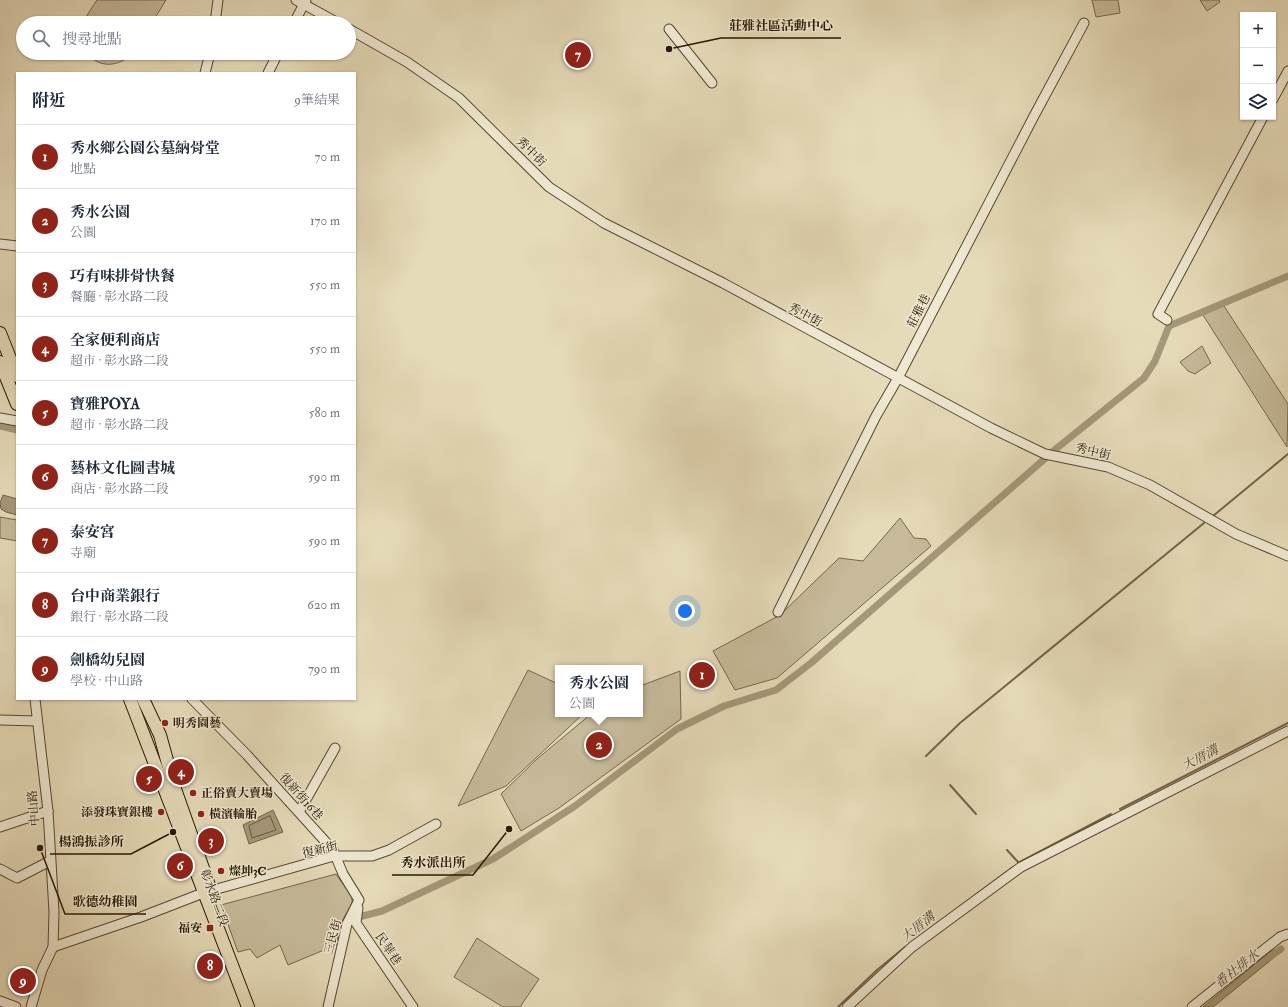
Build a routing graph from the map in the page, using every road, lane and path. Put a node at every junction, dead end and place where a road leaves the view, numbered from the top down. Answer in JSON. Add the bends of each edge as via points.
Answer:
{"nodes":[{"id":1,"x":218,"y":0,"type":"edge"},
{"id":2,"x":302,"y":1,"type":"edge"},
{"id":3,"x":216,"y":16,"type":"edge"},
{"id":4,"x":297,"y":16,"type":"edge"},
{"id":5,"x":327,"y":16,"type":"edge"},
{"id":6,"x":1084,"y":23,"type":"dead end"},
{"id":7,"x":669,"y":29,"type":"dead end"},
{"id":8,"x":356,"y":33,"type":"edge"},
{"id":9,"x":208,"y":60,"type":"edge"},
{"id":10,"x":274,"y":60,"type":"edge"},
{"id":11,"x":1288,"y":71,"type":"edge"},
{"id":12,"x":205,"y":72,"type":"edge"},
{"id":13,"x":268,"y":72,"type":"edge"},
{"id":14,"x":712,"y":82,"type":"dead end"},
{"id":15,"x":1276,"y":93,"type":"edge"},
{"id":16,"x":1261,"y":120,"type":"edge"},
{"id":17,"x":0,"y":244,"type":"edge"},
{"id":18,"x":16,"y":246,"type":"edge"},
{"id":19,"x":1167,"y":320,"type":"dead end"},
{"id":20,"x":0,"y":333,"type":"edge"},
{"id":21,"x":0,"y":362,"type":"edge"},
{"id":22,"x":16,"y":373,"type":"edge"},
{"id":23,"x":898,"y":378,"type":"junction"},
{"id":24,"x":16,"y":402,"type":"edge"},
{"id":25,"x":0,"y":418,"type":"edge"},
{"id":26,"x":16,"y":421,"type":"edge"},
{"id":27,"x":1288,"y":556,"type":"edge"},
{"id":28,"x":778,"y":612,"type":"dead end"},
{"id":29,"x":35,"y":700,"type":"edge"},
{"id":30,"x":130,"y":700,"type":"edge"},
{"id":31,"x":142,"y":700,"type":"edge"},
{"id":32,"x":193,"y":700,"type":"edge"},
{"id":33,"x":0,"y":720,"type":"edge"},
{"id":34,"x":37,"y":721,"type":"junction"},
{"id":35,"x":1288,"y":732,"type":"edge"},
{"id":36,"x":335,"y":748,"type":"dead end"},
{"id":37,"x":48,"y":811,"type":"junction"},
{"id":38,"x":299,"y":812,"type":"junction"},
{"id":39,"x":436,"y":824,"type":"dead end"},
{"id":40,"x":0,"y":827,"type":"edge"},
{"id":41,"x":334,"y":856,"type":"junction"},
{"id":42,"x":50,"y":861,"type":"junction"},
{"id":43,"x":0,"y":869,"type":"edge"},
{"id":44,"x":207,"y":893,"type":"junction"},
{"id":45,"x":359,"y":900,"type":"junction"},
{"id":46,"x":1288,"y":934,"type":"edge"},
{"id":47,"x":53,"y":947,"type":"junction"},
{"id":48,"x":0,"y":1001,"type":"edge"},
{"id":49,"x":16,"y":1007,"type":"edge"},
{"id":50,"x":31,"y":1007,"type":"edge"},
{"id":51,"x":248,"y":1007,"type":"edge"},
{"id":52,"x":256,"y":1007,"type":"edge"},
{"id":53,"x":328,"y":1007,"type":"edge"},
{"id":54,"x":413,"y":1007,"type":"edge"},
{"id":55,"x":847,"y":1007,"type":"edge"},
{"id":56,"x":1192,"y":1007,"type":"edge"}],
"edges":[{"from":1,"to":3,"type":"street"},
{"from":2,"to":4,"type":"street"},
{"from":2,"to":5,"type":"street"},
{"from":6,"to":23,"type":"street","name":"莊雅巷"},
{"from":7,"to":14,"type":"street"},
{"from":8,"to":23,"type":"street","name":"秀中街","via":[[407,62],[459,98],[549,187],[604,223]]},
{"from":9,"to":12,"type":"street"},
{"from":10,"to":13,"type":"street"},
{"from":11,"to":15,"type":"street"},
{"from":16,"to":19,"type":"street","via":[[1158,314]]},
{"from":17,"to":18,"type":"street"},
{"from":20,"to":22,"type":"main road"},
{"from":21,"to":24,"type":"main road"},
{"from":23,"to":27,"type":"street","name":"秀中街","via":[[1045,454],[1108,467],[1150,485],[1236,534]]},
{"from":23,"to":28,"type":"street","name":"莊雅巷","via":[[869,430]]},
{"from":25,"to":26,"type":"street"},
{"from":29,"to":34,"type":"street","name":"中山路"},
{"from":30,"to":44,"type":"main road","name":"彰水路二段"},
{"from":31,"to":44,"type":"main road","name":"彰水路二段","via":[[160,735]]},
{"from":32,"to":38,"type":"street","name":"復新街16巷"},
{"from":33,"to":34,"type":"street"},
{"from":34,"to":37,"type":"street","name":"中山路"},
{"from":35,"to":55,"type":"street","via":[[1021,867],[912,947]]},
{"from":36,"to":38,"type":"street"},
{"from":37,"to":40,"type":"street"},
{"from":37,"to":42,"type":"street","name":"中山路"},
{"from":38,"to":41,"type":"street","name":"復新街16巷","via":[[333,850]]},
{"from":39,"to":41,"type":"street","name":"復新街","via":[[389,850],[372,856]]},
{"from":41,"to":44,"type":"street","name":"復新街"},
{"from":41,"to":45,"type":"street"},
{"from":42,"to":43,"type":"street","via":[[17,878]]},
{"from":42,"to":47,"type":"street","name":"中山路","via":[[54,912]]},
{"from":44,"to":47,"type":"street","name":"復新街"},
{"from":44,"to":51,"type":"main road","name":"彰水路二段"},
{"from":44,"to":52,"type":"main road","name":"彰水路二段"},
{"from":45,"to":53,"type":"street","name":"三民街","via":[[347,924]]},
{"from":45,"to":54,"type":"street","name":"民華巷","via":[[356,923]]},
{"from":46,"to":56,"type":"street","via":[[1280,937]]},
{"from":47,"to":50,"type":"street","name":"中山路","via":[[42,970]]},
{"from":48,"to":49,"type":"street"}]}
